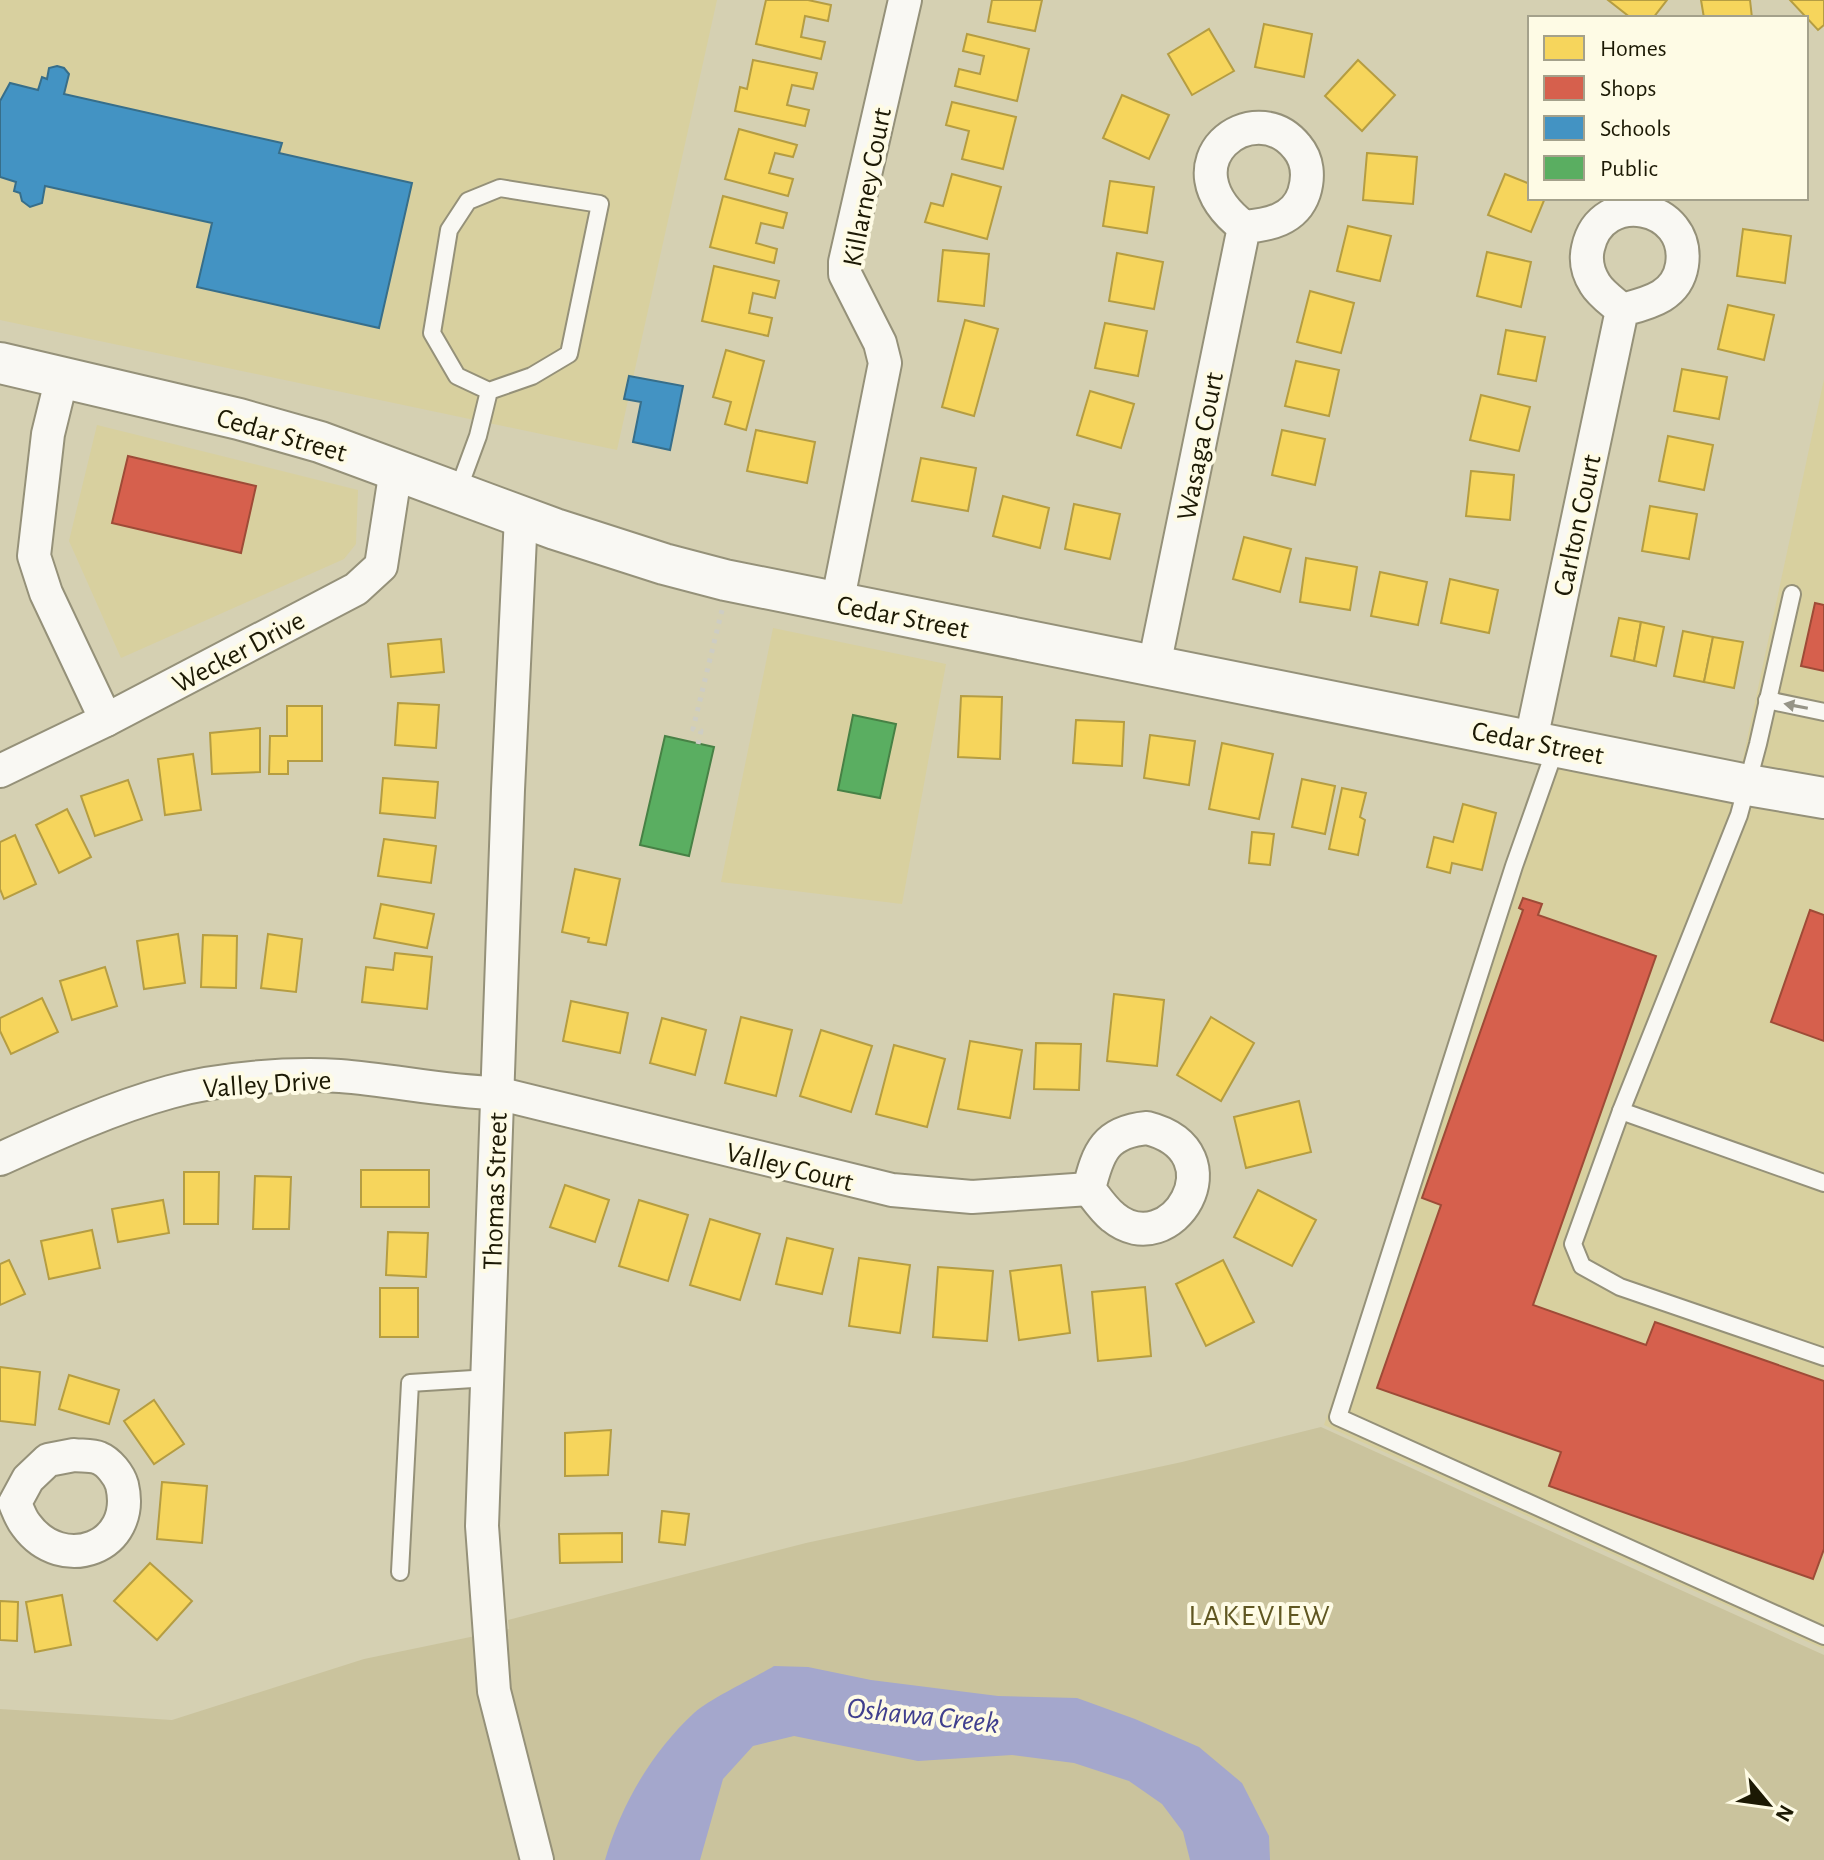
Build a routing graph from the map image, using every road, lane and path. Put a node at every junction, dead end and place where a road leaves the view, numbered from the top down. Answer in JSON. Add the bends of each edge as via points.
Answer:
{"nodes":[{"id":1,"x":905,"y":0,"type":"edge"},
{"id":2,"x":1244,"y":227,"type":"dead end"},
{"id":3,"x":1622,"y":310,"type":"dead end"},
{"id":4,"x":0,"y":363,"type":"edge"},
{"id":5,"x":62,"y":377,"type":"junction"},
{"id":6,"x":489,"y":391,"type":"junction"},
{"id":7,"x":396,"y":469,"type":"junction"},
{"id":8,"x":457,"y":493,"type":"junction"},
{"id":9,"x":521,"y":516,"type":"junction"},
{"id":10,"x":1792,"y":594,"type":"dead end"},
{"id":11,"x":837,"y":604,"type":"junction"},
{"id":12,"x":722,"y":609,"type":"dead end"},
{"id":13,"x":1154,"y":666,"type":"junction"},
{"id":14,"x":1767,"y":700,"type":"junction"},
{"id":15,"x":1824,"y":712,"type":"edge"},
{"id":16,"x":106,"y":720,"type":"junction"},
{"id":17,"x":1544,"y":742,"type":"junction"},
{"id":18,"x":698,"y":744,"type":"dead end"},
{"id":19,"x":0,"y":771,"type":"edge"},
{"id":20,"x":1748,"y":785,"type":"junction"},
{"id":21,"x":1824,"y":798,"type":"edge"},
{"id":22,"x":497,"y":1093,"type":"junction"},
{"id":23,"x":1621,"y":1111,"type":"junction"},
{"id":24,"x":0,"y":1159,"type":"edge"},
{"id":25,"x":1824,"y":1183,"type":"edge"},
{"id":26,"x":1089,"y":1189,"type":"dead end"},
{"id":27,"x":1824,"y":1357,"type":"edge"},
{"id":28,"x":489,"y":1378,"type":"junction"},
{"id":29,"x":400,"y":1572,"type":"dead end"},
{"id":30,"x":1824,"y":1636,"type":"edge"},
{"id":31,"x":536,"y":1856,"type":"edge"}],
"edges":[{"from":1,"to":11,"type":"street","name":"Killarney Court","via":[[845,262],[845,274],[885,363]]},
{"from":2,"to":13,"type":"street","name":"Wasaga Court"},
{"from":3,"to":17,"type":"street","name":"Carlton Court"},
{"from":4,"to":5,"type":"street","name":"Cedar Street"},
{"from":5,"to":7,"type":"street","name":"Cedar Street","via":[[239,419]]},
{"from":5,"to":16,"type":"street","via":[[48,434],[34,556]]},
{"from":6,"to":6,"type":"lane","via":[[457,376],[432,333],[449,230],[468,201],[500,188],[600,204],[569,354],[532,376]]},
{"from":6,"to":8,"type":"lane"},
{"from":7,"to":8,"type":"street","name":"Cedar Street"},
{"from":7,"to":16,"type":"street","name":"Wecker Drive","via":[[381,566],[356,589]]},
{"from":8,"to":9,"type":"street","name":"Cedar Street"},
{"from":9,"to":11,"type":"street","name":"Cedar Street","via":[[664,564]]},
{"from":9,"to":22,"type":"street","name":"Thomas Street"},
{"from":10,"to":14,"type":"lane"},
{"from":11,"to":13,"type":"street","name":"Cedar Street"},
{"from":12,"to":18,"type":"path","via":[[693,729],[701,731]]},
{"from":13,"to":17,"type":"street","name":"Cedar Street"},
{"from":15,"to":14,"type":"lane","one_way":true},
{"from":14,"to":20,"type":"lane"},
{"from":16,"to":19,"type":"street","name":"Wecker Drive"},
{"from":17,"to":20,"type":"street","name":"Cedar Street"},
{"from":17,"to":30,"type":"lane","via":[[1514,866],[1338,1417]]},
{"from":20,"to":21,"type":"street","name":"Cedar Street"},
{"from":20,"to":23,"type":"lane"},
{"from":22,"to":24,"type":"street","name":"Valley Drive","via":[[339,1076],[243,1079],[171,1092]]},
{"from":22,"to":26,"type":"street","name":"Valley Court","via":[[892,1190],[972,1197]]},
{"from":22,"to":28,"type":"street","name":"Thomas Street"},
{"from":23,"to":25,"type":"lane"},
{"from":23,"to":27,"type":"lane","via":[[1573,1244],[1582,1266],[1620,1287]]},
{"from":28,"to":29,"type":"lane","via":[[410,1383]]},
{"from":28,"to":31,"type":"street","name":"Thomas Street","via":[[482,1526],[494,1691]]}]}
